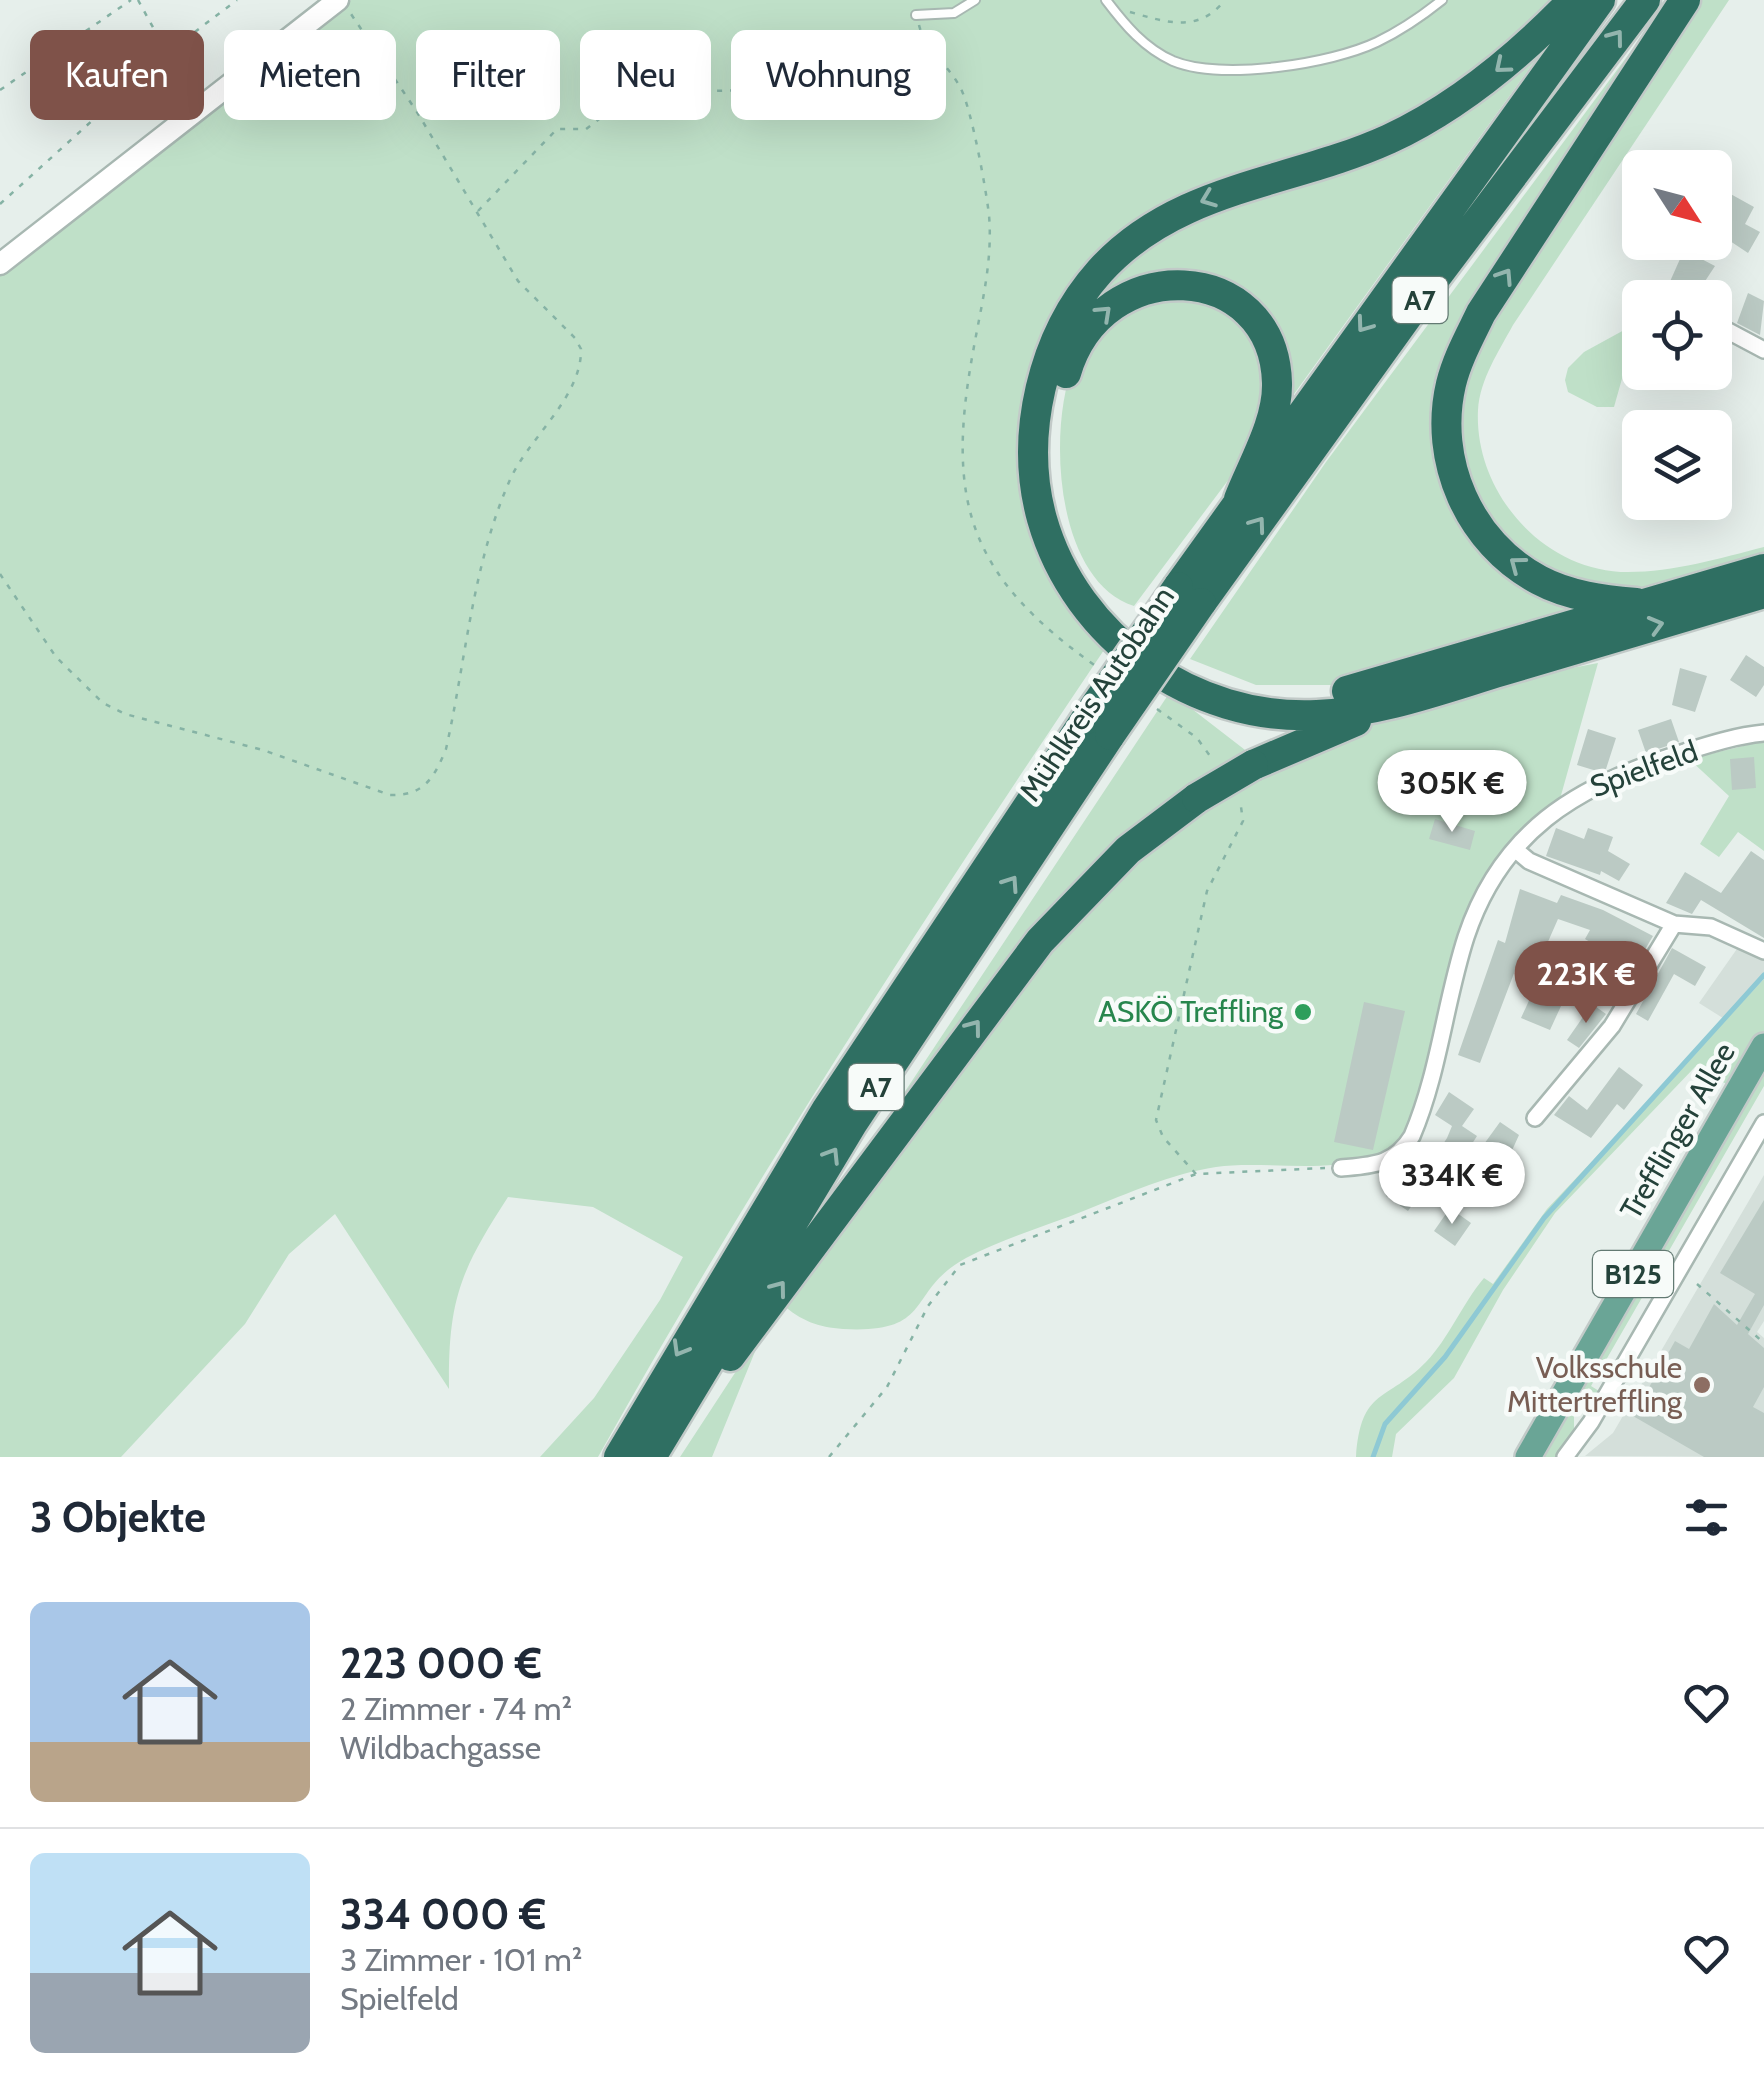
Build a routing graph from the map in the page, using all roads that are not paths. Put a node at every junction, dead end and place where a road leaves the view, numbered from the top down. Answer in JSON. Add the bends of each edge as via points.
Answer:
{"nodes":[{"id":1,"x":974,"y":0,"type":"edge"},
{"id":2,"x":1106,"y":0,"type":"edge"},
{"id":3,"x":1442,"y":0,"type":"edge"},
{"id":4,"x":1573,"y":0,"type":"edge"},
{"id":5,"x":1600,"y":0,"type":"edge"},
{"id":6,"x":1645,"y":0,"type":"edge"},
{"id":7,"x":1686,"y":0,"type":"edge"},
{"id":8,"x":344,"y":6,"type":"edge"},
{"id":9,"x":916,"y":14,"type":"road end"},
{"id":10,"x":0,"y":264,"type":"edge"},
{"id":11,"x":1732,"y":333,"type":"edge"},
{"id":12,"x":1764,"y":350,"type":"edge"},
{"id":13,"x":1239,"y":499,"type":"junction"},
{"id":14,"x":1764,"y":570,"type":"edge"},
{"id":15,"x":1764,"y":593,"type":"edge"},
{"id":16,"x":1189,"y":595,"type":"junction"},
{"id":17,"x":1645,"y":604,"type":"junction"},
{"id":18,"x":1395,"y":703,"type":"junction"},
{"id":19,"x":1098,"y":727,"type":"junction"},
{"id":20,"x":1764,"y":733,"type":"edge"},
{"id":21,"x":1516,"y":850,"type":"junction"},
{"id":22,"x":1674,"y":924,"type":"junction"},
{"id":23,"x":1764,"y":951,"type":"edge"},
{"id":24,"x":1764,"y":1046,"type":"edge"},
{"id":25,"x":1535,"y":1118,"type":"dead end"},
{"id":26,"x":1764,"y":1124,"type":"edge"},
{"id":27,"x":1342,"y":1168,"type":"road end"},
{"id":28,"x":654,"y":1452,"type":"edge"},
{"id":29,"x":619,"y":1457,"type":"edge"},
{"id":30,"x":1528,"y":1457,"type":"edge"},
{"id":31,"x":1565,"y":1457,"type":"edge"}],
"edges":[{"from":1,"to":9,"type":"lane","via":[[954,13]]},
{"from":2,"to":3,"type":"lane","via":[[1150,48],[1171,60],[1224,68],[1300,63],[1357,49]]},
{"from":4,"to":18,"type":"highway","one_way":true,"via":[[1499,70],[1428,118],[1388,139],[1236,189],[1149,227],[1078,298],[1041,388],[1033,450],[1041,516],[1076,594],[1120,644],[1168,680],[1235,707],[1320,715]]},
{"from":5,"to":13,"type":"highway","name":"Mühlkreis Autobahn","number":"A7","one_way":true},
{"from":16,"to":6,"type":"highway","name":"Mühlkreis Autobahn","number":"A7","one_way":true},
{"from":17,"to":7,"type":"highway","one_way":true,"via":[[1564,590],[1496,548],[1454,477],[1446,412],[1456,367],[1481,313]]},
{"from":8,"to":10,"type":"street"},
{"from":11,"to":12,"type":"street"},
{"from":13,"to":16,"type":"highway","name":"Mühlkreis Autobahn","number":"A7"},
{"from":17,"to":13,"type":"highway","one_way":true,"via":[[1337,693],[1284,695],[1236,687],[1160,652],[1092,581],[1066,529],[1056,482],[1055,429],[1069,363],[1080,338],[1116,301],[1158,285],[1200,287],[1234,304],[1262,332],[1275,366],[1275,405]]},
{"from":14,"to":17,"type":"highway"},
{"from":18,"to":15,"type":"highway","one_way":true},
{"from":16,"to":19,"type":"highway","name":"Mühlkreis Autobahn","number":"A7","bridge":true},
{"from":28,"to":18,"type":"highway","one_way":true,"bridge":true,"via":[[703,1397],[1040,941],[1128,850],[1253,764]]},
{"from":28,"to":19,"type":"highway","name":"Mühlkreis Autobahn","number":"A7","one_way":true},
{"from":19,"to":29,"type":"highway","name":"Mühlkreis Autobahn","number":"A7","one_way":true,"via":[[827,1109]]},
{"from":20,"to":21,"type":"street","name":"Spielfeld","via":[[1666,758],[1581,791]]},
{"from":21,"to":22,"type":"street"},
{"from":21,"to":27,"type":"street","name":"Spielfeld","via":[[1471,923],[1412,1136],[1388,1162]]},
{"from":22,"to":23,"type":"street","via":[[1711,927]]},
{"from":22,"to":25,"type":"street","via":[[1608,1033]]},
{"from":24,"to":30,"type":"main road","name":"Trefflinger Allee","number":"B125"},
{"from":26,"to":31,"type":"street"}]}
